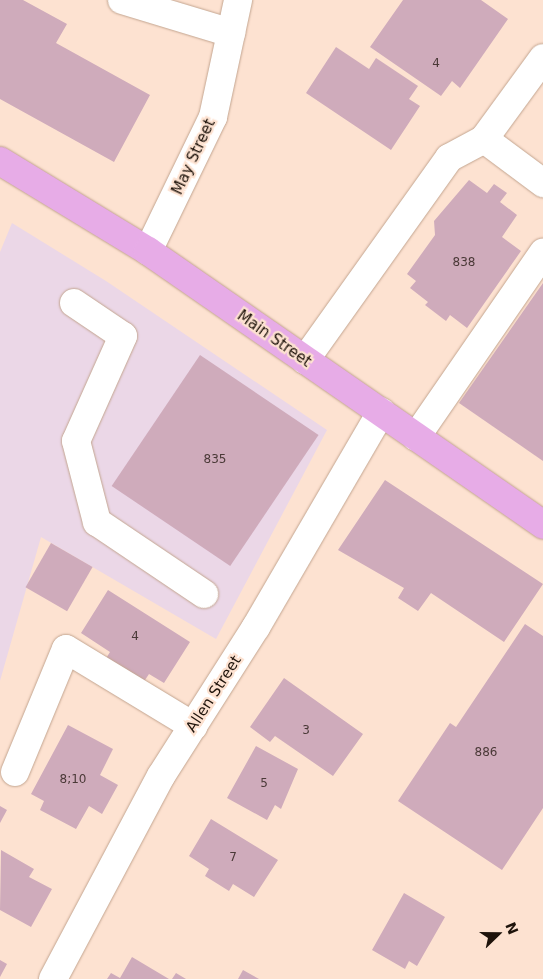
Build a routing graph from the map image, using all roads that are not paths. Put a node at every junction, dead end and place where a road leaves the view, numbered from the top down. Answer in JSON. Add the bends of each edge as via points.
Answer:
{"nodes":[{"id":1,"x":122,"y":0,"type":"edge"},
{"id":2,"x":238,"y":0,"type":"edge"},
{"id":3,"x":231,"y":33,"type":"junction"},
{"id":4,"x":543,"y":58,"type":"edge"},
{"id":5,"x":484,"y":139,"type":"junction"},
{"id":6,"x":0,"y":161,"type":"edge"},
{"id":7,"x":543,"y":183,"type":"edge"},
{"id":8,"x":148,"y":251,"type":"junction"},
{"id":9,"x":543,"y":253,"type":"edge"},
{"id":10,"x":74,"y":302,"type":"dead end"},
{"id":11,"x":305,"y":360,"type":"junction"},
{"id":12,"x":381,"y":412,"type":"junction"},
{"id":13,"x":416,"y":437,"type":"junction"},
{"id":14,"x":543,"y":525,"type":"edge"},
{"id":15,"x":204,"y":594,"type":"dead end"},
{"id":16,"x":193,"y":726,"type":"junction"},
{"id":17,"x":15,"y":772,"type":"dead end"},
{"id":18,"x":53,"y":979,"type":"edge"}],
"edges":[{"from":1,"to":3,"type":"street"},
{"from":2,"to":3,"type":"street","name":"May Street"},
{"from":3,"to":8,"type":"street","name":"May Street","via":[[213,117]]},
{"from":4,"to":5,"type":"street"},
{"from":5,"to":7,"type":"street"},
{"from":5,"to":11,"type":"street","via":[[448,158]]},
{"from":6,"to":8,"type":"main road","name":"Main Street"},
{"from":8,"to":11,"type":"main road","name":"Main Street"},
{"from":9,"to":13,"type":"street"},
{"from":10,"to":15,"type":"street","via":[[123,336],[76,441],[97,522]]},
{"from":11,"to":12,"type":"main road","name":"Main Street"},
{"from":12,"to":13,"type":"main road","name":"Main Street"},
{"from":12,"to":16,"type":"street","name":"Allen Street"},
{"from":13,"to":14,"type":"main road","name":"Main Street"},
{"from":16,"to":17,"type":"street","via":[[66,648]]},
{"from":16,"to":18,"type":"street","name":"Allen Street","via":[[161,776]]}]}
